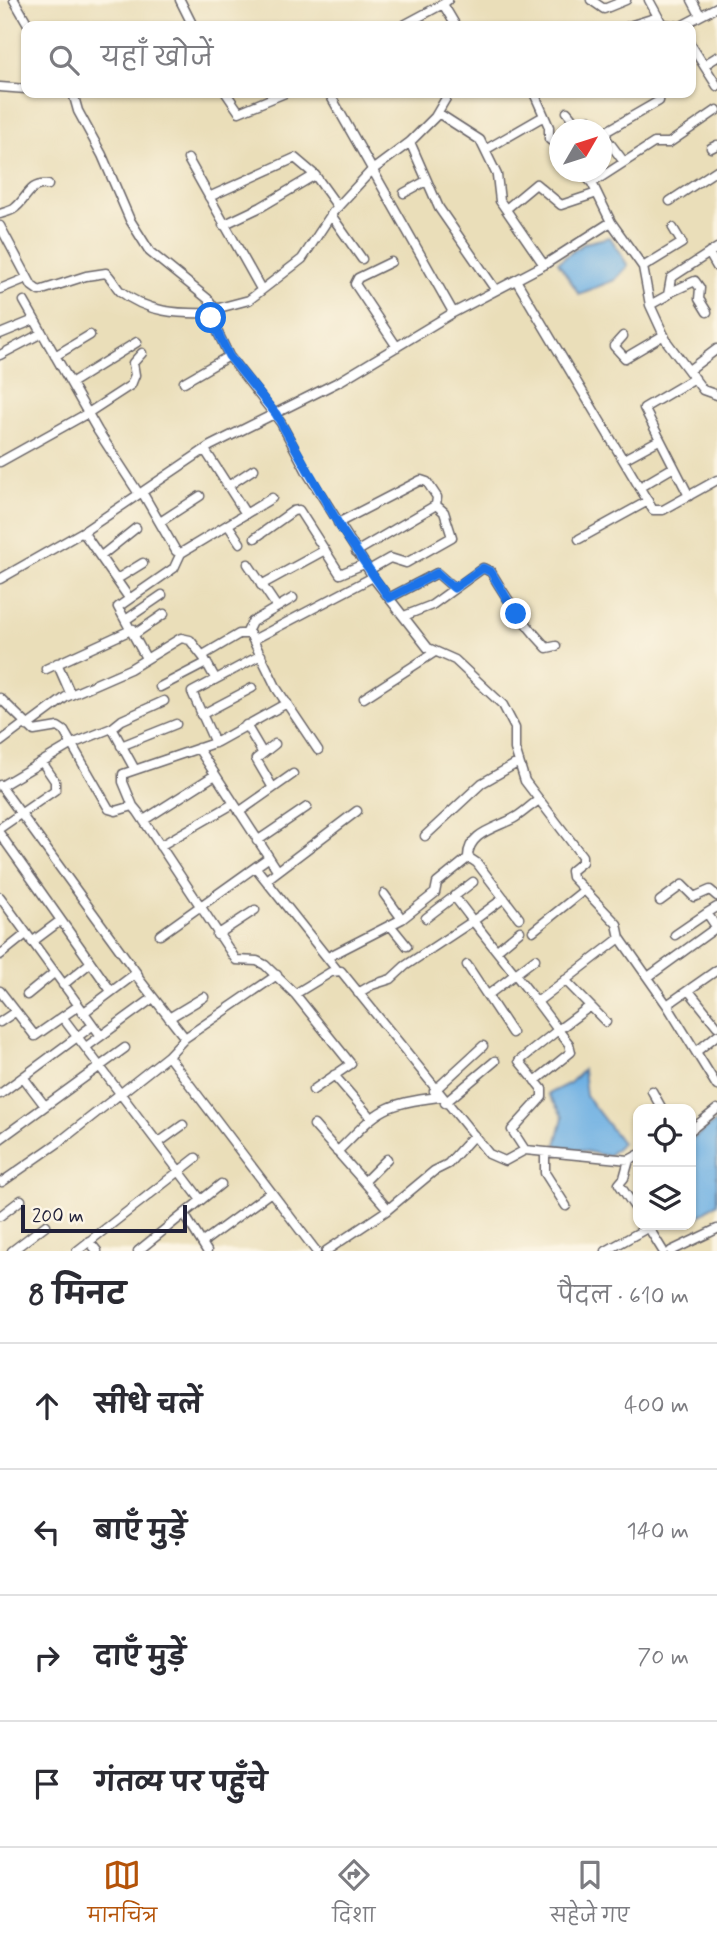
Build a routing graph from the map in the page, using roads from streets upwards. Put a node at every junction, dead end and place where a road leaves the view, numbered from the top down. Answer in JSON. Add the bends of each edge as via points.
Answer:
{"nodes":[{"id":1,"x":14,"y":0,"type":"edge"},
{"id":2,"x":180,"y":0,"type":"edge"},
{"id":3,"x":591,"y":0,"type":"edge"},
{"id":4,"x":626,"y":0,"type":"edge"},
{"id":5,"x":649,"y":0,"type":"edge"},
{"id":6,"x":692,"y":0,"type":"edge"},
{"id":7,"x":446,"y":2,"type":"edge"},
{"id":8,"x":717,"y":7,"type":"edge"},
{"id":9,"x":700,"y":15,"type":"junction"},
{"id":10,"x":658,"y":17,"type":"junction"},
{"id":11,"x":26,"y":21,"type":"edge"},
{"id":12,"x":190,"y":21,"type":"edge"},
{"id":13,"x":411,"y":21,"type":"edge"},
{"id":14,"x":454,"y":21,"type":"edge"},
{"id":15,"x":645,"y":21,"type":"edge"},
{"id":16,"x":660,"y":21,"type":"edge"},
{"id":17,"x":689,"y":21,"type":"edge"},
{"id":18,"x":696,"y":53,"type":"edge"},
{"id":19,"x":717,"y":57,"type":"edge"},
{"id":20,"x":704,"y":65,"type":"junction"},
{"id":21,"x":717,"y":86,"type":"edge"},
{"id":22,"x":0,"y":87,"type":"edge"},
{"id":23,"x":21,"y":89,"type":"edge"},
{"id":24,"x":74,"y":98,"type":"edge"},
{"id":25,"x":229,"y":98,"type":"edge"},
{"id":26,"x":273,"y":98,"type":"edge"},
{"id":27,"x":332,"y":98,"type":"edge"},
{"id":28,"x":446,"y":98,"type":"edge"},
{"id":29,"x":536,"y":98,"type":"edge"},
{"id":30,"x":659,"y":98,"type":"edge"},
{"id":31,"x":717,"y":110,"type":"edge"},
{"id":32,"x":438,"y":113,"type":"junction"},
{"id":33,"x":567,"y":113,"type":"dead end"},
{"id":34,"x":544,"y":116,"type":"junction"},
{"id":35,"x":572,"y":119,"type":"edge"},
{"id":36,"x":612,"y":126,"type":"edge"},
{"id":37,"x":549,"y":128,"type":"edge"},
{"id":38,"x":410,"y":142,"type":"junction"},
{"id":39,"x":612,"y":146,"type":"edge"},
{"id":40,"x":485,"y":150,"type":"junction"},
{"id":41,"x":188,"y":159,"type":"dead end"},
{"id":42,"x":624,"y":162,"type":"junction"},
{"id":43,"x":717,"y":170,"type":"edge"},
{"id":44,"x":371,"y":171,"type":"junction"},
{"id":45,"x":315,"y":175,"type":"junction"},
{"id":46,"x":426,"y":181,"type":"junction"},
{"id":47,"x":592,"y":183,"type":"joint"},
{"id":48,"x":48,"y":185,"type":"dead end"},
{"id":49,"x":597,"y":192,"type":"junction"},
{"id":50,"x":404,"y":193,"type":"dead end"},
{"id":51,"x":209,"y":197,"type":"junction"},
{"id":52,"x":670,"y":201,"type":"dead end"},
{"id":53,"x":338,"y":207,"type":"junction"},
{"id":54,"x":506,"y":209,"type":"junction"},
{"id":55,"x":0,"y":214,"type":"edge"},
{"id":56,"x":331,"y":215,"type":"junction"},
{"id":57,"x":611,"y":222,"type":"junction"},
{"id":58,"x":223,"y":225,"type":"junction"},
{"id":59,"x":0,"y":226,"type":"edge"},
{"id":60,"x":673,"y":228,"type":"dead end"},
{"id":61,"x":717,"y":248,"type":"edge"},
{"id":62,"x":709,"y":253,"type":"junction"},
{"id":63,"x":362,"y":259,"type":"dead end"},
{"id":64,"x":391,"y":262,"type":"dead end"},
{"id":65,"x":544,"y":265,"type":"junction"},
{"id":66,"x":643,"y":267,"type":"junction"},
{"id":67,"x":717,"y":267,"type":"edge"},
{"id":68,"x":27,"y":278,"type":"junction"},
{"id":69,"x":516,"y":280,"type":"junction"},
{"id":70,"x":0,"y":289,"type":"edge"},
{"id":71,"x":261,"y":289,"type":"junction"},
{"id":72,"x":495,"y":289,"type":"junction"},
{"id":73,"x":671,"y":292,"type":"junction"},
{"id":74,"x":24,"y":301,"type":"dead end"},
{"id":75,"x":650,"y":305,"type":"junction"},
{"id":76,"x":213,"y":311,"type":"junction"},
{"id":77,"x":453,"y":312,"type":"junction"},
{"id":78,"x":707,"y":312,"type":"dead end"},
{"id":79,"x":34,"y":320,"type":"junction"},
{"id":80,"x":42,"y":333,"type":"junction"},
{"id":81,"x":0,"y":334,"type":"edge"},
{"id":82,"x":90,"y":335,"type":"dead end"},
{"id":83,"x":664,"y":335,"type":"junction"},
{"id":84,"x":623,"y":336,"type":"dead end"},
{"id":85,"x":137,"y":342,"type":"dead end"},
{"id":86,"x":397,"y":346,"type":"junction"},
{"id":87,"x":717,"y":349,"type":"edge"},
{"id":88,"x":142,"y":353,"type":"dead end"},
{"id":89,"x":0,"y":355,"type":"edge"},
{"id":90,"x":55,"y":356,"type":"junction"},
{"id":91,"x":229,"y":356,"type":"junction"},
{"id":92,"x":689,"y":370,"type":"junction"},
{"id":93,"x":695,"y":378,"type":"junction"},
{"id":94,"x":184,"y":382,"type":"dead end"},
{"id":95,"x":71,"y":383,"type":"junction"},
{"id":96,"x":717,"y":395,"type":"edge"},
{"id":97,"x":88,"y":413,"type":"junction"},
{"id":98,"x":276,"y":414,"type":"junction"},
{"id":99,"x":659,"y":440,"type":"junction"},
{"id":100,"x":205,"y":450,"type":"junction"},
{"id":101,"x":624,"y":459,"type":"junction"},
{"id":102,"x":0,"y":462,"type":"edge"},
{"id":103,"x":674,"y":467,"type":"junction"},
{"id":104,"x":254,"y":470,"type":"dead end"},
{"id":105,"x":717,"y":480,"type":"edge"},
{"id":106,"x":228,"y":486,"type":"junction"},
{"id":107,"x":640,"y":486,"type":"junction"},
{"id":108,"x":140,"y":493,"type":"junction"},
{"id":109,"x":200,"y":496,"type":"dead end"},
{"id":110,"x":689,"y":496,"type":"junction"},
{"id":111,"x":272,"y":498,"type":"dead end"},
{"id":112,"x":648,"y":501,"type":"junction"},
{"id":113,"x":436,"y":505,"type":"junction"},
{"id":114,"x":246,"y":514,"type":"junction"},
{"id":115,"x":160,"y":522,"type":"junction"},
{"id":116,"x":338,"y":523,"type":"junction"},
{"id":117,"x":228,"y":525,"type":"junction"},
{"id":118,"x":136,"y":528,"type":"dead end"},
{"id":119,"x":83,"y":532,"type":"junction"},
{"id":120,"x":255,"y":538,"type":"dead end"},
{"id":121,"x":579,"y":539,"type":"dead end"},
{"id":122,"x":240,"y":543,"type":"dead end"},
{"id":123,"x":325,"y":550,"type":"junction"},
{"id":124,"x":356,"y":552,"type":"junction"},
{"id":125,"x":181,"y":553,"type":"junction"},
{"id":126,"x":101,"y":556,"type":"junction"},
{"id":127,"x":143,"y":563,"type":"dead end"},
{"id":128,"x":248,"y":564,"type":"dead end"},
{"id":129,"x":369,"y":570,"type":"junction"},
{"id":130,"x":0,"y":579,"type":"edge"},
{"id":131,"x":117,"y":579,"type":"junction"},
{"id":132,"x":261,"y":585,"type":"junction"},
{"id":133,"x":454,"y":588,"type":"junction"},
{"id":134,"x":162,"y":595,"type":"dead end"},
{"id":135,"x":129,"y":598,"type":"junction"},
{"id":136,"x":293,"y":598,"type":"dead end"},
{"id":137,"x":389,"y":598,"type":"junction"},
{"id":138,"x":277,"y":607,"type":"junction"},
{"id":139,"x":164,"y":614,"type":"dead end"},
{"id":140,"x":404,"y":616,"type":"junction"},
{"id":141,"x":127,"y":619,"type":"junction"},
{"id":142,"x":134,"y":631,"type":"junction"},
{"id":143,"x":247,"y":632,"type":"junction"},
{"id":144,"x":255,"y":639,"type":"junction"},
{"id":145,"x":556,"y":646,"type":"dead end"},
{"id":146,"x":435,"y":652,"type":"junction"},
{"id":147,"x":261,"y":655,"type":"junction"},
{"id":148,"x":146,"y":658,"type":"junction"},
{"id":149,"x":205,"y":660,"type":"junction"},
{"id":150,"x":57,"y":663,"type":"junction"},
{"id":151,"x":46,"y":669,"type":"dead end"},
{"id":152,"x":215,"y":678,"type":"junction"},
{"id":153,"x":160,"y":687,"type":"dead end"},
{"id":154,"x":252,"y":688,"type":"dead end"},
{"id":155,"x":71,"y":695,"type":"junction"},
{"id":156,"x":0,"y":698,"type":"edge"},
{"id":157,"x":364,"y":698,"type":"dead end"},
{"id":158,"x":164,"y":701,"type":"dead end"},
{"id":159,"x":287,"y":703,"type":"junction"},
{"id":160,"x":201,"y":715,"type":"junction"},
{"id":161,"x":176,"y":724,"type":"dead end"},
{"id":162,"x":26,"y":725,"type":"junction"},
{"id":163,"x":246,"y":725,"type":"junction"},
{"id":164,"x":112,"y":728,"type":"junction"},
{"id":165,"x":0,"y":742,"type":"edge"},
{"id":166,"x":215,"y":743,"type":"junction"},
{"id":167,"x":72,"y":744,"type":"junction"},
{"id":168,"x":275,"y":744,"type":"dead end"},
{"id":169,"x":121,"y":746,"type":"junction"},
{"id":170,"x":198,"y":748,"type":"junction"},
{"id":171,"x":318,"y":750,"type":"dead end"},
{"id":172,"x":262,"y":752,"type":"junction"},
{"id":173,"x":42,"y":762,"type":"junction"},
{"id":174,"x":519,"y":762,"type":"junction"},
{"id":175,"x":134,"y":768,"type":"junction"},
{"id":176,"x":293,"y":774,"type":"dead end"},
{"id":177,"x":215,"y":775,"type":"junction"},
{"id":178,"x":0,"y":786,"type":"edge"},
{"id":179,"x":273,"y":788,"type":"junction"},
{"id":180,"x":539,"y":800,"type":"junction"},
{"id":181,"x":132,"y":806,"type":"junction"},
{"id":182,"x":307,"y":807,"type":"dead end"},
{"id":183,"x":236,"y":808,"type":"junction"},
{"id":184,"x":357,"y":811,"type":"dead end"},
{"id":185,"x":21,"y":813,"type":"junction"},
{"id":186,"x":144,"y":820,"type":"junction"},
{"id":187,"x":0,"y":828,"type":"edge"},
{"id":188,"x":0,"y":834,"type":"edge"},
{"id":189,"x":425,"y":835,"type":"dead end"},
{"id":190,"x":257,"y":841,"type":"junction"},
{"id":191,"x":160,"y":846,"type":"junction"},
{"id":192,"x":468,"y":857,"type":"junction"},
{"id":193,"x":268,"y":858,"type":"junction"},
{"id":194,"x":256,"y":868,"type":"junction"},
{"id":195,"x":278,"y":871,"type":"junction"},
{"id":196,"x":266,"y":880,"type":"junction"},
{"id":197,"x":473,"y":882,"type":"dead end"},
{"id":198,"x":583,"y":891,"type":"junction"},
{"id":199,"x":384,"y":894,"type":"dead end"},
{"id":200,"x":454,"y":896,"type":"junction"},
{"id":201,"x":717,"y":896,"type":"edge"},
{"id":202,"x":0,"y":897,"type":"edge"},
{"id":203,"x":504,"y":898,"type":"junction"},
{"id":204,"x":660,"y":901,"type":"dead end"},
{"id":205,"x":717,"y":907,"type":"edge"},
{"id":206,"x":199,"y":908,"type":"junction"},
{"id":207,"x":255,"y":911,"type":"dead end"},
{"id":208,"x":707,"y":913,"type":"junction"},
{"id":209,"x":426,"y":918,"type":"dead end"},
{"id":210,"x":519,"y":918,"type":"dead end"},
{"id":211,"x":402,"y":919,"type":"junction"},
{"id":212,"x":60,"y":921,"type":"junction"},
{"id":213,"x":473,"y":921,"type":"junction"},
{"id":214,"x":390,"y":925,"type":"junction"},
{"id":215,"x":717,"y":927,"type":"edge"},
{"id":216,"x":520,"y":931,"type":"dead end"},
{"id":217,"x":533,"y":931,"type":"dead end"},
{"id":218,"x":26,"y":934,"type":"junction"},
{"id":219,"x":160,"y":935,"type":"dead end"},
{"id":220,"x":217,"y":935,"type":"junction"},
{"id":221,"x":675,"y":935,"type":"dead end"},
{"id":222,"x":620,"y":938,"type":"junction"},
{"id":223,"x":32,"y":942,"type":"junction"},
{"id":224,"x":407,"y":946,"type":"dead end"},
{"id":225,"x":496,"y":950,"type":"junction"},
{"id":226,"x":0,"y":955,"type":"edge"},
{"id":227,"x":328,"y":957,"type":"junction"},
{"id":228,"x":535,"y":959,"type":"dead end"},
{"id":229,"x":90,"y":963,"type":"junction"},
{"id":230,"x":467,"y":965,"type":"dead end"},
{"id":231,"x":337,"y":970,"type":"junction"},
{"id":232,"x":717,"y":971,"type":"edge"},
{"id":233,"x":54,"y":973,"type":"junction"},
{"id":234,"x":516,"y":974,"type":"junction"},
{"id":235,"x":138,"y":975,"type":"junction"},
{"id":236,"x":277,"y":975,"type":"junction"},
{"id":237,"x":648,"y":977,"type":"junction"},
{"id":238,"x":565,"y":980,"type":"junction"},
{"id":239,"x":63,"y":985,"type":"junction"},
{"id":240,"x":0,"y":991,"type":"edge"},
{"id":241,"x":689,"y":991,"type":"junction"},
{"id":242,"x":111,"y":992,"type":"junction"},
{"id":243,"x":358,"y":993,"type":"junction"},
{"id":244,"x":295,"y":994,"type":"junction"},
{"id":245,"x":27,"y":995,"type":"dead end"},
{"id":246,"x":488,"y":995,"type":"junction"},
{"id":247,"x":204,"y":997,"type":"dead end"},
{"id":248,"x":153,"y":998,"type":"junction"},
{"id":249,"x":537,"y":1002,"type":"junction"},
{"id":250,"x":667,"y":1005,"type":"junction"},
{"id":251,"x":589,"y":1007,"type":"junction"},
{"id":252,"x":80,"y":1009,"type":"junction"},
{"id":253,"x":15,"y":1012,"type":"junction"},
{"id":254,"x":63,"y":1018,"type":"junction"},
{"id":255,"x":169,"y":1018,"type":"junction"},
{"id":256,"x":0,"y":1022,"type":"edge"},
{"id":257,"x":607,"y":1023,"type":"dead end"},
{"id":258,"x":92,"y":1026,"type":"junction"},
{"id":259,"x":717,"y":1026,"type":"edge"},
{"id":260,"x":558,"y":1030,"type":"junction"},
{"id":261,"x":512,"y":1033,"type":"dead end"},
{"id":262,"x":717,"y":1035,"type":"edge"},
{"id":263,"x":78,"y":1036,"type":"junction"},
{"id":264,"x":101,"y":1036,"type":"junction"},
{"id":265,"x":185,"y":1038,"type":"junction"},
{"id":266,"x":483,"y":1045,"type":"dead end"},
{"id":267,"x":86,"y":1047,"type":"junction"},
{"id":268,"x":125,"y":1048,"type":"dead end"},
{"id":269,"x":696,"y":1052,"type":"junction"},
{"id":270,"x":168,"y":1056,"type":"junction"},
{"id":271,"x":495,"y":1061,"type":"dead end"},
{"id":272,"x":99,"y":1067,"type":"junction"},
{"id":273,"x":334,"y":1076,"type":"junction"},
{"id":274,"x":23,"y":1077,"type":"junction"},
{"id":275,"x":535,"y":1082,"type":"junction"},
{"id":276,"x":717,"y":1086,"type":"edge"},
{"id":277,"x":313,"y":1090,"type":"dead end"},
{"id":278,"x":652,"y":1091,"type":"dead end"},
{"id":279,"x":0,"y":1094,"type":"edge"},
{"id":280,"x":121,"y":1095,"type":"junction"},
{"id":281,"x":439,"y":1097,"type":"junction"},
{"id":282,"x":659,"y":1104,"type":"edge"},
{"id":283,"x":45,"y":1106,"type":"junction"},
{"id":284,"x":717,"y":1110,"type":"edge"},
{"id":285,"x":371,"y":1118,"type":"junction"},
{"id":286,"x":183,"y":1125,"type":"dead end"},
{"id":287,"x":314,"y":1125,"type":"dead end"},
{"id":288,"x":696,"y":1125,"type":"edge"},
{"id":289,"x":474,"y":1135,"type":"junction"},
{"id":290,"x":0,"y":1139,"type":"edge"},
{"id":291,"x":158,"y":1143,"type":"junction"},
{"id":292,"x":525,"y":1150,"type":"junction"},
{"id":293,"x":337,"y":1152,"type":"junction"},
{"id":294,"x":545,"y":1153,"type":"junction"},
{"id":295,"x":196,"y":1158,"type":"dead end"},
{"id":296,"x":633,"y":1158,"type":"edge"},
{"id":297,"x":387,"y":1159,"type":"dead end"},
{"id":298,"x":628,"y":1160,"type":"junction"},
{"id":299,"x":180,"y":1171,"type":"junction"},
{"id":300,"x":2,"y":1182,"type":"dead end"},
{"id":301,"x":363,"y":1182,"type":"junction"},
{"id":302,"x":221,"y":1184,"type":"dead end"},
{"id":303,"x":271,"y":1192,"type":"junction"},
{"id":304,"x":22,"y":1200,"type":"dead end"},
{"id":305,"x":201,"y":1200,"type":"junction"},
{"id":306,"x":633,"y":1205,"type":"edge"},
{"id":307,"x":566,"y":1206,"type":"dead end"},
{"id":308,"x":388,"y":1209,"type":"junction"},
{"id":309,"x":184,"y":1214,"type":"junction"},
{"id":310,"x":0,"y":1216,"type":"edge"},
{"id":311,"x":46,"y":1225,"type":"dead end"},
{"id":312,"x":641,"y":1230,"type":"edge"},
{"id":313,"x":650,"y":1230,"type":"edge"},
{"id":314,"x":717,"y":1230,"type":"edge"},
{"id":315,"x":89,"y":1241,"type":"junction"},
{"id":316,"x":203,"y":1242,"type":"junction"},
{"id":317,"x":15,"y":1250,"type":"edge"},
{"id":318,"x":77,"y":1251,"type":"edge"},
{"id":319,"x":97,"y":1251,"type":"edge"},
{"id":320,"x":138,"y":1251,"type":"edge"},
{"id":321,"x":206,"y":1251,"type":"edge"},
{"id":322,"x":316,"y":1251,"type":"edge"},
{"id":323,"x":326,"y":1251,"type":"edge"},
{"id":324,"x":606,"y":1251,"type":"edge"},
{"id":325,"x":663,"y":1251,"type":"edge"},
{"id":326,"x":671,"y":1251,"type":"edge"}],
"edges":[{"from":1,"to":11,"type":"street"},
{"from":2,"to":12,"type":"street"},
{"from":3,"to":4,"type":"street","via":[[604,9]]},
{"from":5,"to":10,"type":"street"},
{"from":6,"to":9,"type":"street"},
{"from":7,"to":13,"type":"street"},
{"from":7,"to":14,"type":"street"},
{"from":8,"to":9,"type":"street"},
{"from":9,"to":17,"type":"street"},
{"from":10,"to":15,"type":"street"},
{"from":10,"to":16,"type":"street"},
{"from":18,"to":20,"type":"street"},
{"from":19,"to":20,"type":"street"},
{"from":20,"to":21,"type":"street"},
{"from":22,"to":23,"type":"street"},
{"from":24,"to":76,"type":"street","via":[[130,220],[150,252],[208,299]]},
{"from":25,"to":26,"type":"street","via":[[239,112]]},
{"from":27,"to":44,"type":"street"},
{"from":28,"to":32,"type":"street"},
{"from":29,"to":34,"type":"street"},
{"from":30,"to":36,"type":"street"},
{"from":31,"to":42,"type":"street","via":[[669,143],[654,143]]},
{"from":32,"to":38,"type":"street"},
{"from":32,"to":40,"type":"street","via":[[476,137]]},
{"from":33,"to":35,"type":"street"},
{"from":34,"to":37,"type":"street"},
{"from":34,"to":40,"type":"street"},
{"from":38,"to":44,"type":"street"},
{"from":38,"to":46,"type":"street"},
{"from":39,"to":42,"type":"street"},
{"from":40,"to":54,"type":"street","via":[[497,175],[498,197]]},
{"from":41,"to":51,"type":"street"},
{"from":42,"to":47,"type":"street"},
{"from":43,"to":52,"type":"street"},
{"from":44,"to":53,"type":"street"},
{"from":44,"to":77,"type":"street"},
{"from":45,"to":51,"type":"street","via":[[289,158]]},
{"from":45,"to":53,"type":"street"},
{"from":45,"to":58,"type":"street"},
{"from":46,"to":50,"type":"street"},
{"from":46,"to":72,"type":"street","via":[[439,208]]},
{"from":47,"to":49,"type":"street"},
{"from":48,"to":55,"type":"street","via":[[26,192],[16,209]]},
{"from":49,"to":54,"type":"street","via":[[561,205],[536,184]]},
{"from":49,"to":57,"type":"street"},
{"from":51,"to":58,"type":"street"},
{"from":53,"to":56,"type":"street"},
{"from":54,"to":65,"type":"street"},
{"from":56,"to":63,"type":"street"},
{"from":56,"to":71,"type":"street","via":[[302,259]]},
{"from":57,"to":65,"type":"street"},
{"from":57,"to":66,"type":"street"},
{"from":58,"to":71,"type":"street"},
{"from":59,"to":68,"type":"street"},
{"from":60,"to":66,"type":"street","via":[[682,243]]},
{"from":61,"to":62,"type":"street"},
{"from":62,"to":67,"type":"street"},
{"from":62,"to":73,"type":"street","via":[[671,278]]},
{"from":64,"to":86,"type":"street","via":[[358,278],[355,284]]},
{"from":65,"to":69,"type":"street"},
{"from":66,"to":75,"type":"street"},
{"from":68,"to":70,"type":"street"},
{"from":68,"to":76,"type":"street","via":[[35,289],[46,292],[80,277],[107,273],[119,290],[155,310]]},
{"from":69,"to":72,"type":"street"},
{"from":69,"to":101,"type":"street"},
{"from":71,"to":76,"type":"street","via":[[249,300]]},
{"from":72,"to":77,"type":"street"},
{"from":73,"to":75,"type":"street"},
{"from":73,"to":78,"type":"street","via":[[695,281]]},
{"from":74,"to":79,"type":"street"},
{"from":75,"to":83,"type":"street"},
{"from":76,"to":91,"type":"street"},
{"from":77,"to":86,"type":"street"},
{"from":79,"to":80,"type":"street"},
{"from":79,"to":81,"type":"street"},
{"from":80,"to":89,"type":"street"},
{"from":80,"to":90,"type":"street"},
{"from":82,"to":90,"type":"street"},
{"from":83,"to":84,"type":"street","via":[[625,358],[614,346]]},
{"from":83,"to":92,"type":"street"},
{"from":85,"to":95,"type":"street"},
{"from":86,"to":98,"type":"street"},
{"from":87,"to":92,"type":"street"},
{"from":88,"to":97,"type":"street","via":[[133,363],[131,385]]},
{"from":90,"to":95,"type":"street"},
{"from":91,"to":94,"type":"street"},
{"from":91,"to":98,"type":"street"},
{"from":92,"to":93,"type":"street"},
{"from":93,"to":96,"type":"street","via":[[707,393]]},
{"from":93,"to":99,"type":"street","via":[[644,408]]},
{"from":95,"to":97,"type":"street"},
{"from":97,"to":102,"type":"street"},
{"from":97,"to":108,"type":"street"},
{"from":98,"to":100,"type":"street"},
{"from":98,"to":116,"type":"street"},
{"from":99,"to":101,"type":"street"},
{"from":99,"to":103,"type":"street"},
{"from":100,"to":106,"type":"street"},
{"from":100,"to":108,"type":"street"},
{"from":101,"to":107,"type":"street"},
{"from":103,"to":107,"type":"street"},
{"from":103,"to":110,"type":"street"},
{"from":104,"to":106,"type":"street"},
{"from":105,"to":110,"type":"street"},
{"from":106,"to":114,"type":"street"},
{"from":107,"to":112,"type":"street"},
{"from":108,"to":115,"type":"street"},
{"from":108,"to":119,"type":"street"},
{"from":109,"to":115,"type":"street"},
{"from":110,"to":112,"type":"street","via":[[659,512]]},
{"from":111,"to":114,"type":"street"},
{"from":112,"to":121,"type":"street"},
{"from":113,"to":116,"type":"street","via":[[437,498],[421,480]]},
{"from":113,"to":124,"type":"street"},
{"from":113,"to":129,"type":"street","via":[[444,512],[452,537],[406,563],[390,558]]},
{"from":114,"to":117,"type":"street"},
{"from":115,"to":125,"type":"street"},
{"from":116,"to":124,"type":"street"},
{"from":117,"to":122,"type":"street"},
{"from":117,"to":125,"type":"street"},
{"from":118,"to":126,"type":"street"},
{"from":119,"to":126,"type":"street"},
{"from":119,"to":130,"type":"street"},
{"from":120,"to":123,"type":"street","via":[[299,510]]},
{"from":123,"to":129,"type":"street","via":[[340,574]]},
{"from":123,"to":132,"type":"street"},
{"from":124,"to":129,"type":"street"},
{"from":125,"to":135,"type":"street","via":[[178,564]]},
{"from":126,"to":131,"type":"street"},
{"from":127,"to":131,"type":"street"},
{"from":128,"to":132,"type":"street"},
{"from":129,"to":137,"type":"street"},
{"from":129,"to":144,"type":"street"},
{"from":131,"to":135,"type":"street"},
{"from":132,"to":138,"type":"street"},
{"from":133,"to":137,"type":"street","via":[[437,573]]},
{"from":133,"to":140,"type":"street"},
{"from":133,"to":145,"type":"street","via":[[479,569],[489,569],[519,618],[547,648]]},
{"from":134,"to":141,"type":"street"},
{"from":135,"to":141,"type":"street","via":[[118,607]]},
{"from":136,"to":138,"type":"street"},
{"from":137,"to":140,"type":"street"},
{"from":138,"to":143,"type":"street","via":[[252,622]]},
{"from":139,"to":142,"type":"street"},
{"from":140,"to":146,"type":"street"},
{"from":141,"to":142,"type":"street"},
{"from":142,"to":148,"type":"street"},
{"from":142,"to":150,"type":"street"},
{"from":143,"to":144,"type":"street"},
{"from":143,"to":149,"type":"street","via":[[208,651]]},
{"from":144,"to":147,"type":"street"},
{"from":146,"to":157,"type":"street"},
{"from":146,"to":174,"type":"street","via":[[455,660],[503,705],[515,727]]},
{"from":147,"to":152,"type":"street"},
{"from":147,"to":159,"type":"street"},
{"from":148,"to":149,"type":"street","via":[[185,637]]},
{"from":148,"to":155,"type":"street"},
{"from":149,"to":152,"type":"street"},
{"from":149,"to":153,"type":"street"},
{"from":150,"to":151,"type":"street"},
{"from":150,"to":155,"type":"street"},
{"from":152,"to":160,"type":"street","via":[[192,692]]},
{"from":154,"to":160,"type":"street"},
{"from":155,"to":162,"type":"street"},
{"from":156,"to":162,"type":"street"},
{"from":158,"to":164,"type":"street"},
{"from":159,"to":163,"type":"street"},
{"from":159,"to":171,"type":"street"},
{"from":160,"to":166,"type":"street"},
{"from":161,"to":169,"type":"street"},
{"from":162,"to":165,"type":"street"},
{"from":162,"to":167,"type":"street","via":[[34,731],[58,727]]},
{"from":163,"to":166,"type":"street"},
{"from":163,"to":172,"type":"street"},
{"from":164,"to":167,"type":"street"},
{"from":164,"to":169,"type":"street"},
{"from":166,"to":170,"type":"street"},
{"from":167,"to":173,"type":"street"},
{"from":167,"to":181,"type":"street","via":[[109,809]]},
{"from":168,"to":172,"type":"street"},
{"from":169,"to":175,"type":"street"},
{"from":170,"to":175,"type":"street"},
{"from":170,"to":177,"type":"street"},
{"from":172,"to":179,"type":"street","via":[[256,762]]},
{"from":173,"to":178,"type":"street"},
{"from":173,"to":185,"type":"street","via":[[55,781],[55,790]]},
{"from":174,"to":180,"type":"street","via":[[525,781]]},
{"from":174,"to":189,"type":"street","via":[[482,783]]},
{"from":175,"to":181,"type":"street","via":[[122,777]]},
{"from":176,"to":179,"type":"street"},
{"from":177,"to":183,"type":"street"},
{"from":177,"to":186,"type":"street"},
{"from":178,"to":185,"type":"street"},
{"from":179,"to":183,"type":"street"},
{"from":180,"to":192,"type":"street","via":[[480,835]]},
{"from":180,"to":198,"type":"street","via":[[582,856],[571,874]]},
{"from":181,"to":186,"type":"street"},
{"from":182,"to":190,"type":"street"},
{"from":183,"to":190,"type":"street"},
{"from":183,"to":191,"type":"street"},
{"from":184,"to":195,"type":"street"},
{"from":185,"to":187,"type":"street"},
{"from":185,"to":235,"type":"street"},
{"from":186,"to":191,"type":"street"},
{"from":188,"to":212,"type":"street"},
{"from":190,"to":193,"type":"street"},
{"from":191,"to":206,"type":"street"},
{"from":192,"to":203,"type":"street"},
{"from":192,"to":211,"type":"street","via":[[437,883],[435,893]]},
{"from":193,"to":194,"type":"street"},
{"from":193,"to":195,"type":"street"},
{"from":194,"to":196,"type":"street"},
{"from":194,"to":206,"type":"street"},
{"from":195,"to":196,"type":"street"},
{"from":196,"to":227,"type":"street"},
{"from":197,"to":200,"type":"street"},
{"from":198,"to":217,"type":"street"},
{"from":198,"to":222,"type":"street","via":[[617,924]]},
{"from":199,"to":211,"type":"street"},
{"from":200,"to":209,"type":"street"},
{"from":200,"to":213,"type":"street"},
{"from":201,"to":204,"type":"street","via":[[710,890],[694,897],[682,885]]},
{"from":202,"to":218,"type":"street"},
{"from":203,"to":210,"type":"street"},
{"from":203,"to":213,"type":"street"},
{"from":205,"to":208,"type":"street"},
{"from":206,"to":219,"type":"street"},
{"from":206,"to":220,"type":"street"},
{"from":207,"to":220,"type":"street"},
{"from":208,"to":215,"type":"street"},
{"from":208,"to":221,"type":"street"},
{"from":211,"to":214,"type":"street"},
{"from":212,"to":223,"type":"street"},
{"from":212,"to":229,"type":"street"},
{"from":213,"to":225,"type":"street"},
{"from":213,"to":243,"type":"street","via":[[391,979]]},
{"from":214,"to":224,"type":"street"},
{"from":214,"to":227,"type":"street"},
{"from":215,"to":237,"type":"street"},
{"from":216,"to":225,"type":"street"},
{"from":218,"to":223,"type":"street"},
{"from":218,"to":226,"type":"street"},
{"from":220,"to":236,"type":"street","via":[[236,960],[257,961]]},
{"from":222,"to":237,"type":"street"},
{"from":222,"to":238,"type":"street"},
{"from":223,"to":233,"type":"street"},
{"from":225,"to":234,"type":"street"},
{"from":227,"to":231,"type":"street"},
{"from":228,"to":234,"type":"street"},
{"from":229,"to":239,"type":"street"},
{"from":229,"to":242,"type":"street"},
{"from":230,"to":246,"type":"street"},
{"from":231,"to":243,"type":"street"},
{"from":231,"to":244,"type":"street"},
{"from":232,"to":241,"type":"street"},
{"from":233,"to":239,"type":"street"},
{"from":233,"to":245,"type":"street"},
{"from":234,"to":246,"type":"street"},
{"from":234,"to":249,"type":"street"},
{"from":235,"to":242,"type":"street"},
{"from":235,"to":248,"type":"street"},
{"from":236,"to":244,"type":"street"},
{"from":236,"to":265,"type":"street"},
{"from":237,"to":250,"type":"street"},
{"from":238,"to":249,"type":"street"},
{"from":238,"to":251,"type":"street"},
{"from":239,"to":252,"type":"street"},
{"from":240,"to":253,"type":"street"},
{"from":241,"to":250,"type":"street"},
{"from":241,"to":259,"type":"street"},
{"from":242,"to":252,"type":"street"},
{"from":243,"to":281,"type":"street"},
{"from":244,"to":273,"type":"street","via":[[351,1064]]},
{"from":246,"to":261,"type":"street"},
{"from":247,"to":255,"type":"street"},
{"from":248,"to":255,"type":"street"},
{"from":248,"to":264,"type":"street"},
{"from":249,"to":260,"type":"street"},
{"from":250,"to":269,"type":"street"},
{"from":251,"to":257,"type":"street"},
{"from":251,"to":260,"type":"street"},
{"from":252,"to":254,"type":"street"},
{"from":252,"to":258,"type":"street"},
{"from":253,"to":254,"type":"street","via":[[35,1036]]},
{"from":253,"to":256,"type":"street"},
{"from":254,"to":263,"type":"street"},
{"from":255,"to":265,"type":"street"},
{"from":258,"to":263,"type":"street"},
{"from":258,"to":264,"type":"street"},
{"from":260,"to":275,"type":"street","via":[[571,1052]]},
{"from":260,"to":275,"type":"street","via":[[519,1061]]},
{"from":262,"to":269,"type":"street"},
{"from":263,"to":267,"type":"street"},
{"from":263,"to":274,"type":"street"},
{"from":264,"to":267,"type":"street"},
{"from":265,"to":270,"type":"street"},
{"from":266,"to":281,"type":"street"},
{"from":267,"to":272,"type":"street"},
{"from":268,"to":272,"type":"street"},
{"from":269,"to":276,"type":"street"},
{"from":270,"to":280,"type":"street"},
{"from":270,"to":303,"type":"street"},
{"from":271,"to":281,"type":"street"},
{"from":272,"to":280,"type":"street"},
{"from":272,"to":283,"type":"street"},
{"from":273,"to":277,"type":"street"},
{"from":273,"to":285,"type":"street"},
{"from":274,"to":279,"type":"street"},
{"from":274,"to":283,"type":"street"},
{"from":275,"to":292,"type":"street","via":[[542,1097],[512,1130]]},
{"from":278,"to":282,"type":"street"},
{"from":280,"to":291,"type":"street"},
{"from":280,"to":300,"type":"street"},
{"from":281,"to":285,"type":"street","via":[[400,1102]]},
{"from":281,"to":289,"type":"street"},
{"from":283,"to":290,"type":"street"},
{"from":284,"to":288,"type":"street"},
{"from":285,"to":293,"type":"street"},
{"from":286,"to":291,"type":"street"},
{"from":287,"to":293,"type":"street"},
{"from":289,"to":292,"type":"street","via":[[483,1149],[502,1161]]},
{"from":289,"to":308,"type":"street","via":[[448,1164]]},
{"from":291,"to":299,"type":"street"},
{"from":292,"to":294,"type":"street"},
{"from":293,"to":301,"type":"street"},
{"from":294,"to":298,"type":"street"},
{"from":294,"to":307,"type":"street","via":[[545,1173]]},
{"from":295,"to":299,"type":"street"},
{"from":296,"to":298,"type":"street"},
{"from":297,"to":301,"type":"street"},
{"from":298,"to":306,"type":"street","via":[[619,1184]]},
{"from":299,"to":305,"type":"street"},
{"from":299,"to":315,"type":"street"},
{"from":301,"to":308,"type":"street"},
{"from":302,"to":305,"type":"street"},
{"from":303,"to":316,"type":"street"},
{"from":303,"to":322,"type":"street"},
{"from":304,"to":310,"type":"street"},
{"from":305,"to":309,"type":"street"},
{"from":308,"to":323,"type":"street"},
{"from":309,"to":316,"type":"street"},
{"from":309,"to":320,"type":"street"},
{"from":311,"to":317,"type":"street"},
{"from":312,"to":324,"type":"street"},
{"from":313,"to":325,"type":"street"},
{"from":314,"to":326,"type":"street"},
{"from":315,"to":318,"type":"street"},
{"from":315,"to":319,"type":"street"},
{"from":316,"to":321,"type":"street"}]}
